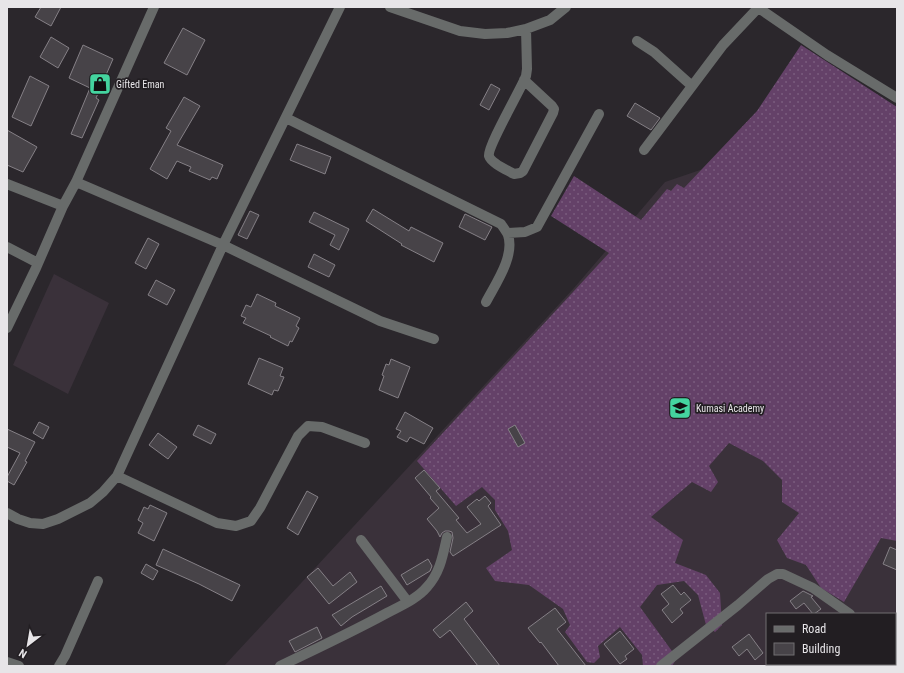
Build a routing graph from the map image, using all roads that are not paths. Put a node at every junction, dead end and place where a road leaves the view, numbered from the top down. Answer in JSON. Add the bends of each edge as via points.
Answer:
{"nodes":[{"id":1,"x":154,"y":7,"type":"edge"},
{"id":2,"x":340,"y":7,"type":"edge"},
{"id":3,"x":390,"y":7,"type":"edge"},
{"id":4,"x":566,"y":7,"type":"edge"},
{"id":5,"x":758,"y":7,"type":"edge"},
{"id":6,"x":416,"y":11,"type":"edge"},
{"id":7,"x":526,"y":29,"type":"junction"},
{"id":8,"x":637,"y":41,"type":"dead end"},
{"id":9,"x":524,"y":80,"type":"junction"},
{"id":10,"x":692,"y":86,"type":"junction"},
{"id":11,"x":897,"y":98,"type":"edge"},
{"id":12,"x":599,"y":114,"type":"dead end"},
{"id":13,"x":286,"y":118,"type":"junction"},
{"id":14,"x":644,"y":150,"type":"dead end"},
{"id":15,"x":76,"y":182,"type":"junction"},
{"id":16,"x":7,"y":184,"type":"edge"},
{"id":17,"x":63,"y":206,"type":"junction"},
{"id":18,"x":507,"y":233,"type":"junction"},
{"id":19,"x":223,"y":245,"type":"junction"},
{"id":20,"x":7,"y":247,"type":"edge"},
{"id":21,"x":38,"y":263,"type":"junction"},
{"id":22,"x":486,"y":302,"type":"dead end"},
{"id":23,"x":7,"y":328,"type":"edge"},
{"id":24,"x":434,"y":339,"type":"dead end"},
{"id":25,"x":364,"y":443,"type":"dead end"},
{"id":26,"x":117,"y":476,"type":"junction"},
{"id":27,"x":7,"y":513,"type":"edge"},
{"id":28,"x":447,"y":537,"type":"dead end"},
{"id":29,"x":360,"y":540,"type":"dead end"},
{"id":30,"x":98,"y":581,"type":"dead end"},
{"id":31,"x":408,"y":602,"type":"junction"},
{"id":32,"x":849,"y":613,"type":"edge"},
{"id":33,"x":7,"y":662,"type":"edge"},
{"id":34,"x":19,"y":666,"type":"edge"},
{"id":35,"x":58,"y":666,"type":"edge"},
{"id":36,"x":280,"y":666,"type":"edge"},
{"id":37,"x":661,"y":666,"type":"edge"}],
"edges":[{"from":1,"to":15,"type":"street"},
{"from":2,"to":13,"type":"street"},
{"from":3,"to":6,"type":"street"},
{"from":4,"to":7,"type":"street","via":[[550,20]]},
{"from":5,"to":10,"type":"street","via":[[723,45]]},
{"from":5,"to":11,"type":"street","via":[[827,55]]},
{"from":6,"to":7,"type":"street","via":[[460,31],[485,34]]},
{"from":7,"to":9,"type":"street","via":[[527,69]]},
{"from":8,"to":10,"type":"street","via":[[654,52]]},
{"from":9,"to":9,"type":"street","via":[[489,153],[495,163],[514,174],[523,171],[554,109]]},
{"from":10,"to":14,"type":"street"},
{"from":12,"to":18,"type":"street","via":[[536,227],[525,232]]},
{"from":13,"to":18,"type":"street","via":[[501,224]]},
{"from":13,"to":19,"type":"street"},
{"from":15,"to":17,"type":"street"},
{"from":15,"to":19,"type":"street"},
{"from":16,"to":17,"type":"street"},
{"from":17,"to":21,"type":"street"},
{"from":18,"to":22,"type":"street","via":[[510,243],[504,268]]},
{"from":19,"to":24,"type":"street","via":[[380,321]]},
{"from":19,"to":26,"type":"street"},
{"from":20,"to":21,"type":"street"},
{"from":21,"to":23,"type":"street"},
{"from":25,"to":26,"type":"street","via":[[322,426],[308,426],[298,436],[251,521],[236,526],[217,523]]},
{"from":26,"to":27,"type":"street","via":[[90,503],[58,519],[43,524],[30,523]]},
{"from":28,"to":31,"type":"street","via":[[440,565],[428,587]]},
{"from":29,"to":31,"type":"street"},
{"from":30,"to":35,"type":"street","via":[[65,656]]},
{"from":31,"to":36,"type":"street"},
{"from":32,"to":37,"type":"street","via":[[813,588],[783,574],[777,574]]},
{"from":33,"to":34,"type":"street"}]}
